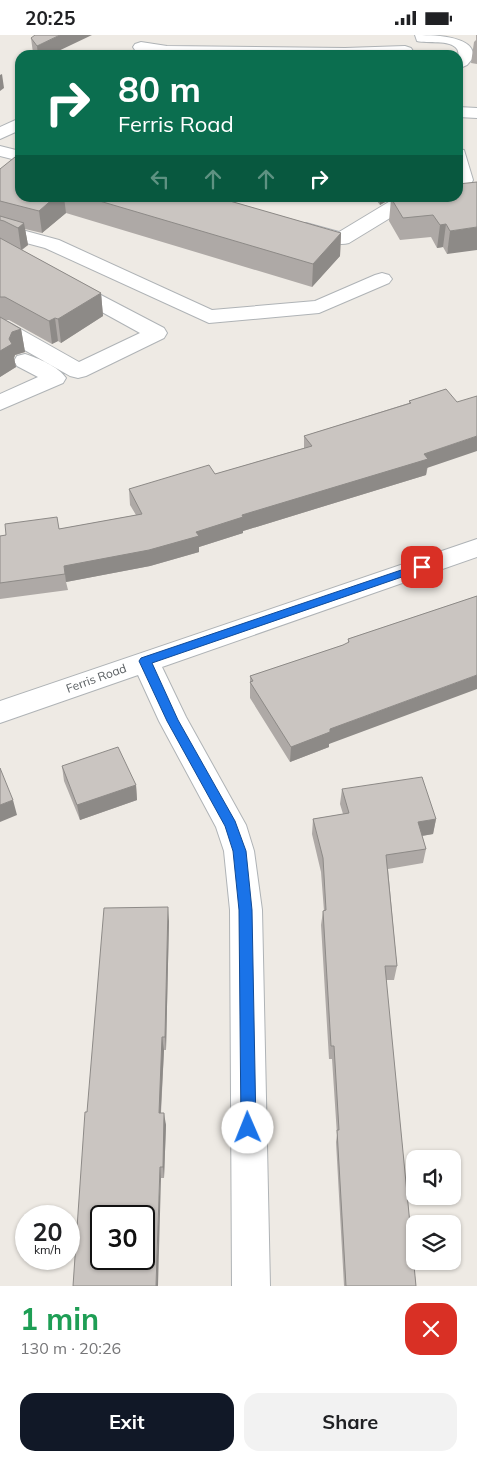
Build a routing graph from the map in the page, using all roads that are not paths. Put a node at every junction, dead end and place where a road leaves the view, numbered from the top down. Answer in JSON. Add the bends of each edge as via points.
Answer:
{"nodes":[{"id":1,"x":154,"y":35,"type":"edge"},
{"id":2,"x":380,"y":35,"type":"edge"},
{"id":3,"x":423,"y":37,"type":"edge"},
{"id":4,"x":136,"y":50,"type":"edge"},
{"id":5,"x":384,"y":50,"type":"edge"},
{"id":6,"x":407,"y":50,"type":"edge"},
{"id":7,"x":463,"y":62,"type":"edge"},
{"id":8,"x":463,"y":112,"type":"edge"},
{"id":9,"x":477,"y":113,"type":"edge"},
{"id":10,"x":15,"y":126,"type":"edge"},
{"id":11,"x":0,"y":134,"type":"edge"},
{"id":12,"x":0,"y":151,"type":"edge"},
{"id":13,"x":463,"y":153,"type":"edge"},
{"id":14,"x":477,"y":153,"type":"edge"},
{"id":15,"x":15,"y":155,"type":"edge"},
{"id":16,"x":403,"y":202,"type":"edge"},
{"id":17,"x":290,"y":225,"type":"edge"},
{"id":18,"x":0,"y":231,"type":"edge"},
{"id":19,"x":52,"y":277,"type":"edge"},
{"id":20,"x":382,"y":279,"type":"dead end"},
{"id":21,"x":0,"y":327,"type":"edge"},
{"id":22,"x":0,"y":347,"type":"edge"},
{"id":23,"x":0,"y":403,"type":"edge"},
{"id":24,"x":477,"y":548,"type":"edge"},
{"id":25,"x":145,"y":661,"type":"junction"},
{"id":26,"x":0,"y":713,"type":"edge"},
{"id":27,"x":250,"y":1286,"type":"edge"}],
"edges":[{"from":1,"to":4,"type":"street"},
{"from":2,"to":5,"type":"street"},
{"from":3,"to":6,"type":"street","via":[[408,45]]},
{"from":3,"to":7,"type":"street","via":[[460,43],[467,55]]},
{"from":8,"to":9,"type":"street"},
{"from":10,"to":11,"type":"street"},
{"from":12,"to":15,"type":"street"},
{"from":13,"to":14,"type":"street"},
{"from":16,"to":17,"type":"street","via":[[342,239]]},
{"from":18,"to":20,"type":"street","via":[[52,244],[209,317],[319,307]]},
{"from":19,"to":21,"type":"street","via":[[156,333],[78,371]]},
{"from":22,"to":23,"type":"street","via":[[55,378]]},
{"from":24,"to":25,"type":"street","name":"Ferris Road"},
{"from":25,"to":26,"type":"street","name":"Ferris Road"},
{"from":25,"to":27,"type":"street","via":[[173,721],[231,825],[239,851],[246,910]]}]}
